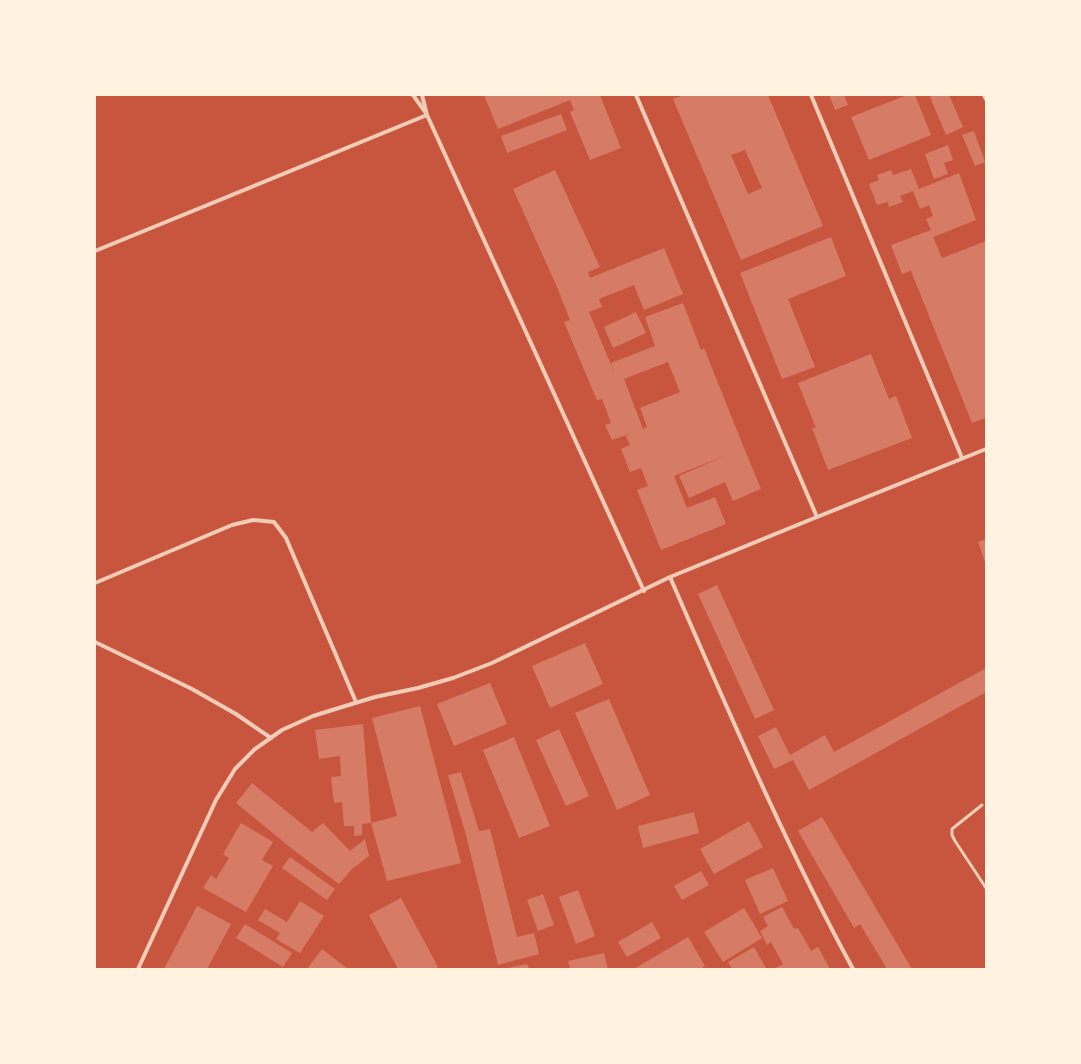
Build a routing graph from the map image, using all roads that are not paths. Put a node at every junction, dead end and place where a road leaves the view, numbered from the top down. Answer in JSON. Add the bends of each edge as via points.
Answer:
{"nodes":[{"id":1,"x":413,"y":95,"type":"edge"},
{"id":2,"x":422,"y":95,"type":"edge"},
{"id":3,"x":636,"y":95,"type":"edge"},
{"id":4,"x":811,"y":95,"type":"edge"},
{"id":5,"x":984,"y":95,"type":"edge"},
{"id":6,"x":986,"y":99,"type":"edge"},
{"id":7,"x":427,"y":115,"type":"junction"},
{"id":8,"x":95,"y":251,"type":"edge"},
{"id":9,"x":986,"y":449,"type":"edge"},
{"id":10,"x":962,"y":458,"type":"junction"},
{"id":11,"x":817,"y":517,"type":"junction"},
{"id":12,"x":670,"y":577,"type":"junction"},
{"id":13,"x":95,"y":583,"type":"edge"},
{"id":14,"x":644,"y":590,"type":"junction"},
{"id":15,"x":95,"y":642,"type":"edge"},
{"id":16,"x":356,"y":702,"type":"junction"},
{"id":17,"x":271,"y":738,"type":"junction"},
{"id":18,"x":982,"y":806,"type":"dead end"},
{"id":19,"x":986,"y":888,"type":"edge"},
{"id":20,"x":138,"y":969,"type":"edge"},
{"id":21,"x":853,"y":969,"type":"edge"}],
"edges":[{"from":1,"to":7,"type":"street"},
{"from":2,"to":7,"type":"street"},
{"from":3,"to":11,"type":"street"},
{"from":4,"to":10,"type":"street"},
{"from":5,"to":6,"type":"street"},
{"from":7,"to":8,"type":"street"},
{"from":7,"to":14,"type":"street"},
{"from":9,"to":10,"type":"street"},
{"from":10,"to":11,"type":"street"},
{"from":11,"to":12,"type":"street"},
{"from":12,"to":14,"type":"street"},
{"from":12,"to":21,"type":"street","via":[[763,790]]},
{"from":13,"to":16,"type":"street","via":[[232,525],[253,520],[274,522],[286,538]]},
{"from":14,"to":16,"type":"street","via":[[473,671]]},
{"from":15,"to":17,"type":"street","via":[[192,689]]},
{"from":16,"to":17,"type":"street","via":[[313,716]]},
{"from":17,"to":20,"type":"street","via":[[255,749],[235,769],[216,800]]},
{"from":18,"to":19,"type":"lane","via":[[952,829],[952,835]]}]}
